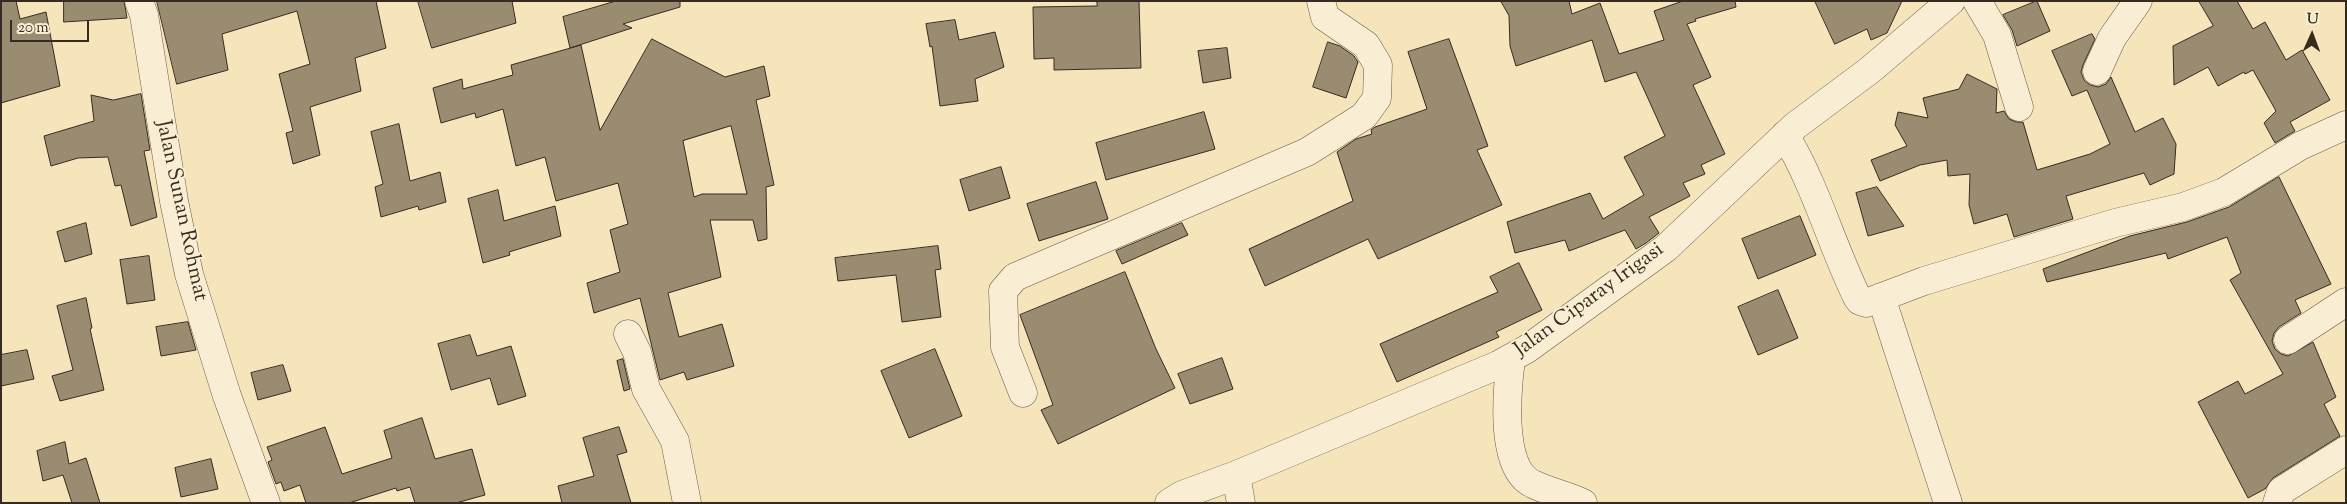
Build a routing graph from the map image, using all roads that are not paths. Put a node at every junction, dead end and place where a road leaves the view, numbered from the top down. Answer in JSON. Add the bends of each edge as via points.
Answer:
{"nodes":[{"id":1,"x":139,"y":1,"type":"edge"},
{"id":2,"x":1321,"y":1,"type":"edge"},
{"id":3,"x":1951,"y":1,"type":"edge"},
{"id":4,"x":2138,"y":1,"type":"edge"},
{"id":5,"x":1983,"y":10,"type":"edge"},
{"id":6,"x":2097,"y":71,"type":"dead end"},
{"id":7,"x":2019,"y":107,"type":"dead end"},
{"id":8,"x":2346,"y":125,"type":"edge"},
{"id":9,"x":1791,"y":145,"type":"junction"},
{"id":10,"x":1881,"y":297,"type":"junction"},
{"id":11,"x":2346,"y":302,"type":"edge"},
{"id":12,"x":628,"y":334,"type":"dead end"},
{"id":13,"x":2288,"y":340,"type":"dead end"},
{"id":14,"x":1510,"y":367,"type":"junction"},
{"id":15,"x":1023,"y":393,"type":"dead end"},
{"id":16,"x":2346,"y":450,"type":"edge"},
{"id":17,"x":1236,"y":475,"type":"junction"},
{"id":18,"x":266,"y":503,"type":"edge"},
{"id":19,"x":687,"y":503,"type":"edge"},
{"id":20,"x":1169,"y":503,"type":"edge"},
{"id":21,"x":1240,"y":503,"type":"edge"},
{"id":22,"x":1583,"y":503,"type":"edge"},
{"id":23,"x":1948,"y":503,"type":"edge"},
{"id":24,"x":2277,"y":503,"type":"edge"}],
"edges":[{"from":1,"to":18,"type":"street","name":"Jalan Sunan Rohmat","via":[[189,274],[227,396]]},
{"from":2,"to":15,"type":"street","via":[[1326,17],[1366,46],[1378,64],[1377,98],[1364,116],[1307,152],[1015,277],[1003,290],[1003,322],[1005,347]]},
{"from":3,"to":9,"type":"street","name":"Jalan Ciparay Irigasi","via":[[1878,64],[1812,112]]},
{"from":4,"to":6,"type":"street","via":[[2112,38]]},
{"from":5,"to":7,"type":"street","via":[[1998,36]]},
{"from":8,"to":10,"type":"street","via":[[2300,146],[2224,192],[2183,207],[2115,223],[1944,275]]},
{"from":9,"to":10,"type":"street","via":[[1857,297],[1866,303]]},
{"from":9,"to":14,"type":"street","name":"Jalan Ciparay Irigasi","via":[[1666,248]]},
{"from":10,"to":23,"type":"street"},
{"from":11,"to":13,"type":"street"},
{"from":12,"to":19,"type":"street","via":[[637,352],[646,388],[675,441]]},
{"from":14,"to":17,"type":"street","name":"Jalan Ciparay Irigasi"},
{"from":14,"to":22,"type":"street","via":[[1507,409],[1512,459],[1518,473],[1532,484]]},
{"from":16,"to":24,"type":"street","via":[[2280,491]]},
{"from":17,"to":20,"type":"street","name":"Jalan Ciparay Irigasi"},
{"from":17,"to":21,"type":"street"}]}
